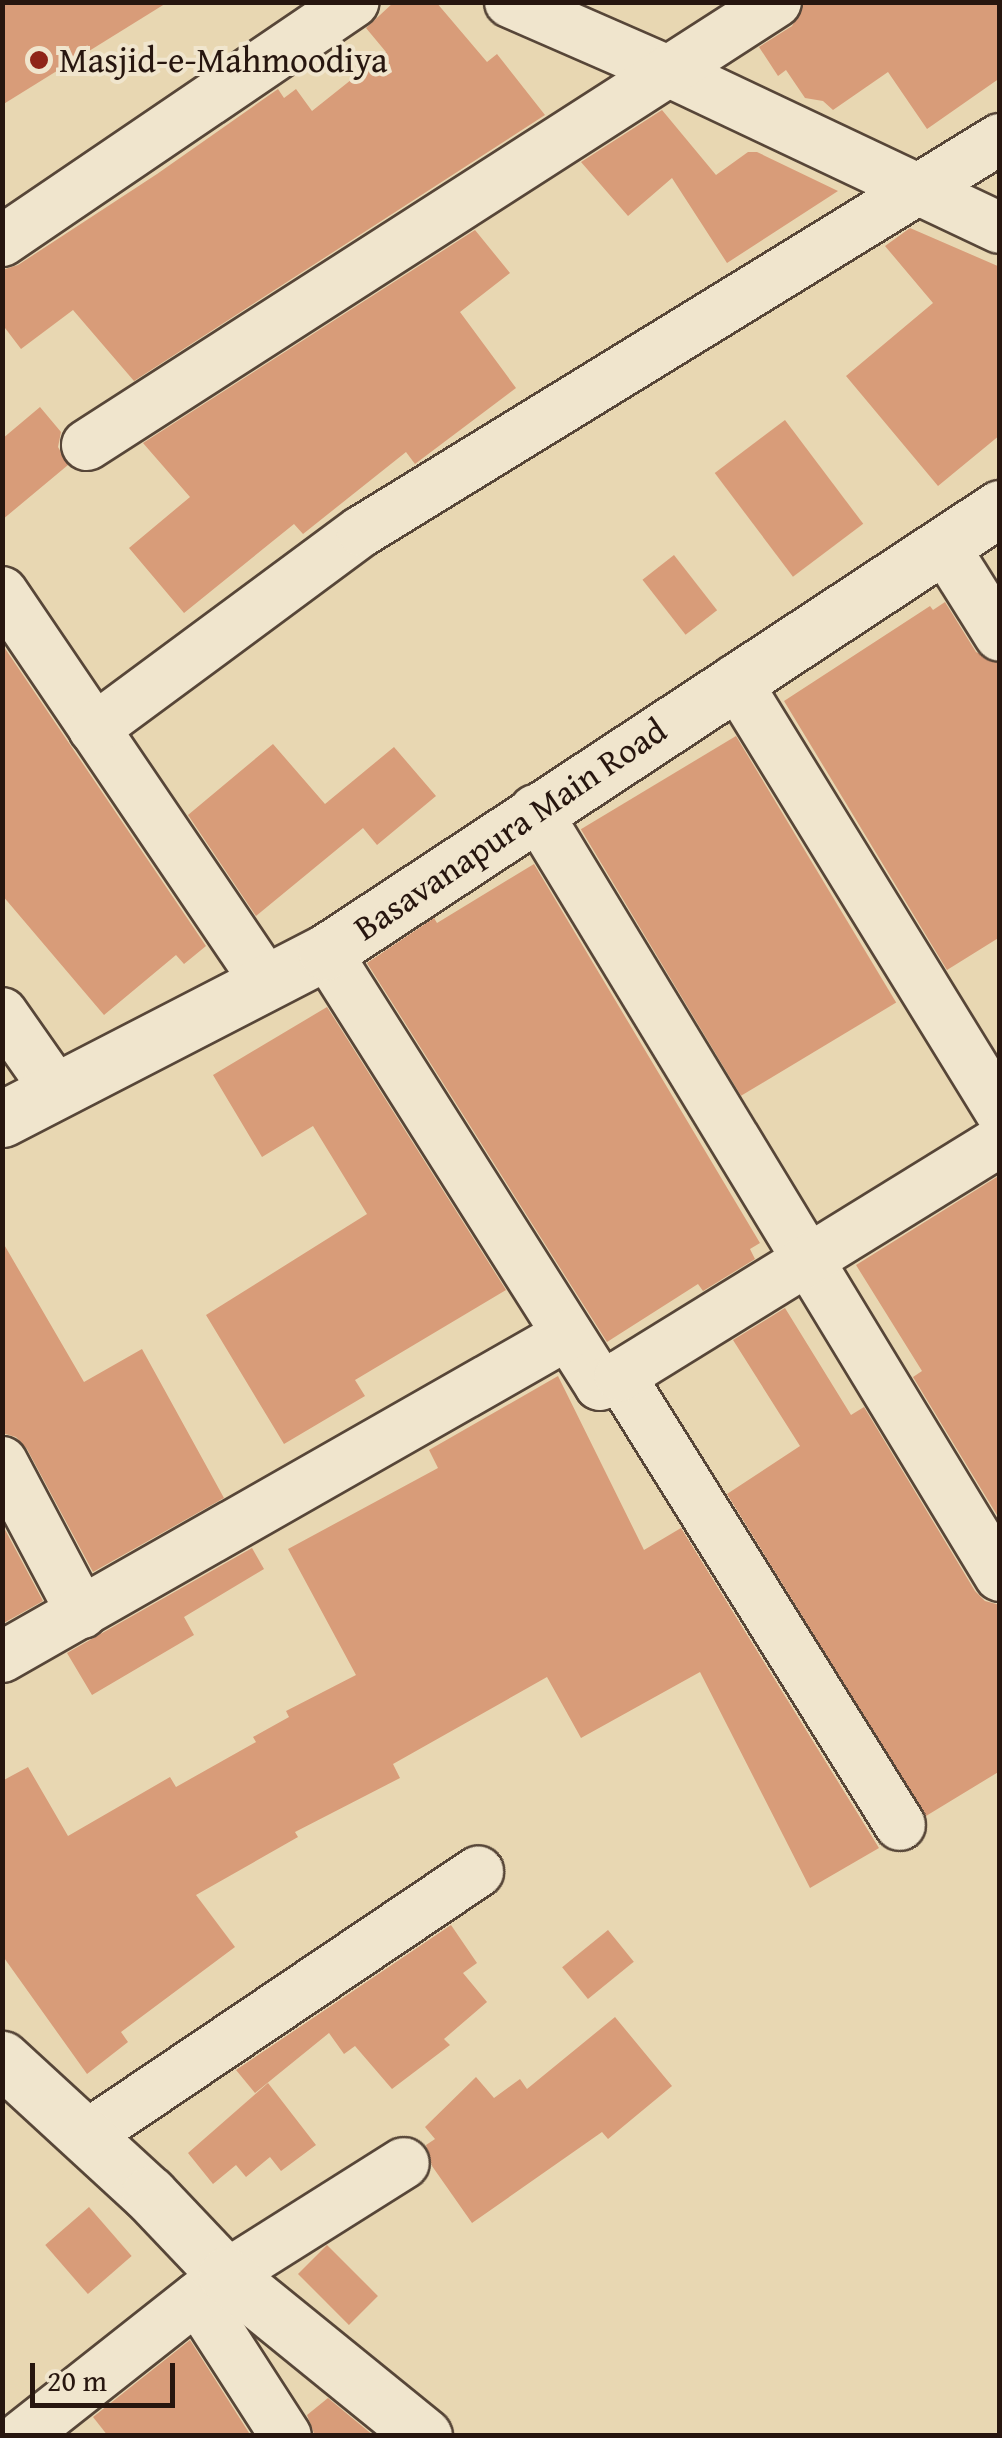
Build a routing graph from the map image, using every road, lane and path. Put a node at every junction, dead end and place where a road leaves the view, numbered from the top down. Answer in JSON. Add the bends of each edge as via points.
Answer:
{"nodes":[{"id":1,"x":354,"y":2,"type":"edge"},
{"id":2,"x":510,"y":2,"type":"edge"},
{"id":3,"x":776,"y":2,"type":"edge"},
{"id":4,"x":668,"y":71,"type":"junction"},
{"id":5,"x":1000,"y":139,"type":"edge"},
{"id":6,"x":921,"y":190,"type":"junction"},
{"id":7,"x":1000,"y":228,"type":"edge"},
{"id":8,"x":2,"y":241,"type":"edge"},
{"id":9,"x":87,"y":445,"type":"dead end"},
{"id":10,"x":1000,"y":508,"type":"edge"},
{"id":11,"x":943,"y":545,"type":"junction"},
{"id":12,"x":2,"y":592,"type":"edge"},
{"id":13,"x":1000,"y":636,"type":"edge"},
{"id":14,"x":735,"y":680,"type":"junction"},
{"id":15,"x":94,"y":728,"type":"junction"},
{"id":16,"x":535,"y":810,"type":"junction"},
{"id":17,"x":326,"y":952,"type":"junction"},
{"id":18,"x":267,"y":984,"type":"junction"},
{"id":19,"x":2,"y":1013,"type":"edge"},
{"id":20,"x":56,"y":1090,"type":"junction"},
{"id":21,"x":1000,"y":1111,"type":"edge"},
{"id":22,"x":2,"y":1119,"type":"edge"},
{"id":23,"x":1000,"y":1141,"type":"edge"},
{"id":24,"x":809,"y":1262,"type":"junction"},
{"id":25,"x":567,"y":1334,"type":"junction"},
{"id":26,"x":620,"y":1376,"type":"junction"},
{"id":27,"x":2,"y":1462,"type":"edge"},
{"id":28,"x":1000,"y":1576,"type":"edge"},
{"id":29,"x":82,"y":1613,"type":"junction"},
{"id":30,"x":2,"y":1657,"type":"edge"},
{"id":31,"x":900,"y":1825,"type":"dead end"},
{"id":32,"x":478,"y":1872,"type":"dead end"},
{"id":33,"x":11,"y":2080,"type":"edge"},
{"id":34,"x":86,"y":2136,"type":"junction"},
{"id":35,"x":404,"y":2162,"type":"dead end"},
{"id":36,"x":212,"y":2287,"type":"junction"},
{"id":37,"x":32,"y":2432,"type":"edge"},
{"id":38,"x":286,"y":2436,"type":"edge"},
{"id":39,"x":424,"y":2436,"type":"edge"}],
"edges":[{"from":1,"to":8,"type":"street"},
{"from":2,"to":4,"type":"street"},
{"from":3,"to":4,"type":"street"},
{"from":4,"to":6,"type":"street"},
{"from":4,"to":9,"type":"street"},
{"from":5,"to":6,"type":"street"},
{"from":6,"to":7,"type":"street"},
{"from":6,"to":15,"type":"street","via":[[362,532]]},
{"from":10,"to":11,"type":"street","name":"Basavanapura Main Road"},
{"from":11,"to":13,"type":"street"},
{"from":11,"to":14,"type":"street","name":"Basavanapura Main Road"},
{"from":12,"to":15,"type":"street"},
{"from":14,"to":16,"type":"street","name":"Basavanapura Main Road"},
{"from":14,"to":21,"type":"street"},
{"from":15,"to":18,"type":"street"},
{"from":16,"to":17,"type":"street","name":"Basavanapura Main Road"},
{"from":16,"to":24,"type":"street"},
{"from":17,"to":18,"type":"street","name":"Basavanapura Main Road"},
{"from":17,"to":25,"type":"street"},
{"from":18,"to":20,"type":"street","name":"Basavanapura Main Road"},
{"from":19,"to":20,"type":"street"},
{"from":20,"to":22,"type":"street","name":"Basavanapura Main Road"},
{"from":23,"to":24,"type":"street"},
{"from":24,"to":26,"type":"street"},
{"from":24,"to":28,"type":"street"},
{"from":25,"to":26,"type":"street","via":[[600,1385]]},
{"from":25,"to":29,"type":"street"},
{"from":26,"to":31,"type":"street"},
{"from":27,"to":29,"type":"street"},
{"from":29,"to":30,"type":"street"},
{"from":32,"to":34,"type":"street"},
{"from":33,"to":34,"type":"street"},
{"from":34,"to":36,"type":"street"},
{"from":35,"to":36,"type":"street"},
{"from":36,"to":37,"type":"street"},
{"from":36,"to":38,"type":"street"},
{"from":36,"to":39,"type":"street"}]}
